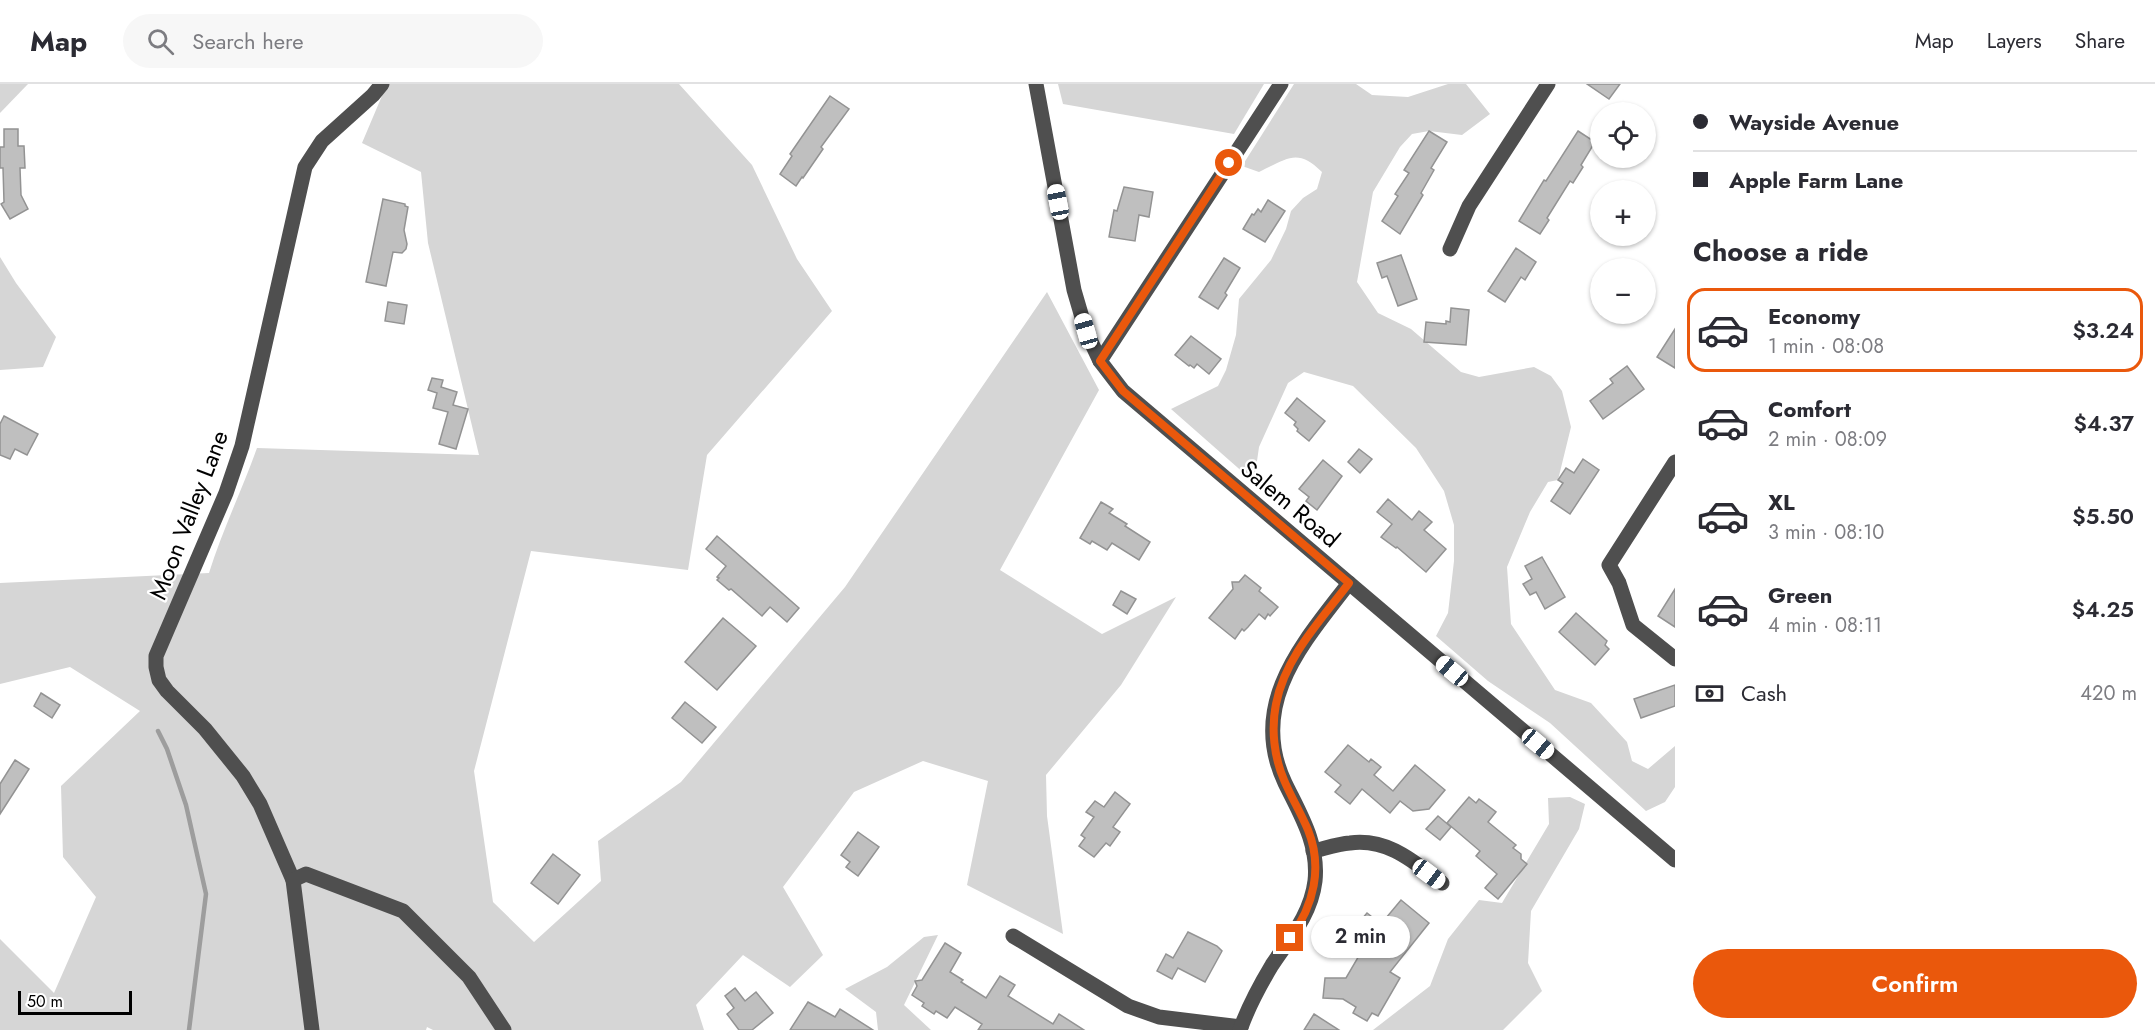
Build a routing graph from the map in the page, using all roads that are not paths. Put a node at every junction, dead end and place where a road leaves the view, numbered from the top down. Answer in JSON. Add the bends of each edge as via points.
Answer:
{"nodes":[{"id":1,"x":382,"y":84,"type":"edge"},
{"id":2,"x":1036,"y":84,"type":"edge"},
{"id":3,"x":1281,"y":84,"type":"edge"},
{"id":4,"x":1548,"y":84,"type":"edge"},
{"id":5,"x":1450,"y":249,"type":"dead end"},
{"id":6,"x":1100,"y":361,"type":"junction"},
{"id":7,"x":1675,"y":462,"type":"edge"},
{"id":8,"x":1349,"y":583,"type":"junction"},
{"id":9,"x":1675,"y":660,"type":"edge"},
{"id":10,"x":1313,"y":851,"type":"junction"},
{"id":11,"x":1675,"y":860,"type":"edge"},
{"id":12,"x":293,"y":880,"type":"junction"},
{"id":13,"x":1442,"y":883,"type":"dead end"},
{"id":14,"x":1013,"y":936,"type":"dead end"},
{"id":15,"x":1241,"y":1029,"type":"edge"},
{"id":16,"x":312,"y":1030,"type":"edge"},
{"id":17,"x":504,"y":1030,"type":"edge"}],
"edges":[{"from":1,"to":12,"type":"street","name":"Moon Valley Lane","via":[[322,141],[305,167],[242,446],[226,493],[156,656],[159,680],[243,776],[260,804]]},
{"from":2,"to":6,"type":"street","name":"Salem Road","via":[[1074,290]]},
{"from":3,"to":6,"type":"street"},
{"from":4,"to":5,"type":"street","via":[[1469,206]]},
{"from":6,"to":8,"type":"street","name":"Salem Road","via":[[1123,391]]},
{"from":7,"to":9,"type":"street","via":[[1609,565],[1633,625]]},
{"from":8,"to":10,"type":"street","via":[[1294,658],[1283,679],[1274,716],[1274,744],[1280,770],[1307,828]]},
{"from":8,"to":11,"type":"street","name":"Salem Road"},
{"from":10,"to":13,"type":"street","via":[[1351,842],[1380,843],[1403,854]]},
{"from":10,"to":15,"type":"street","via":[[1315,879],[1306,913],[1256,993]]},
{"from":12,"to":16,"type":"street","name":"Moon Valley Lane"},
{"from":12,"to":17,"type":"street","via":[[306,874],[403,911],[468,977]]},
{"from":14,"to":15,"type":"street","via":[[1128,1006],[1159,1017]]}]}
